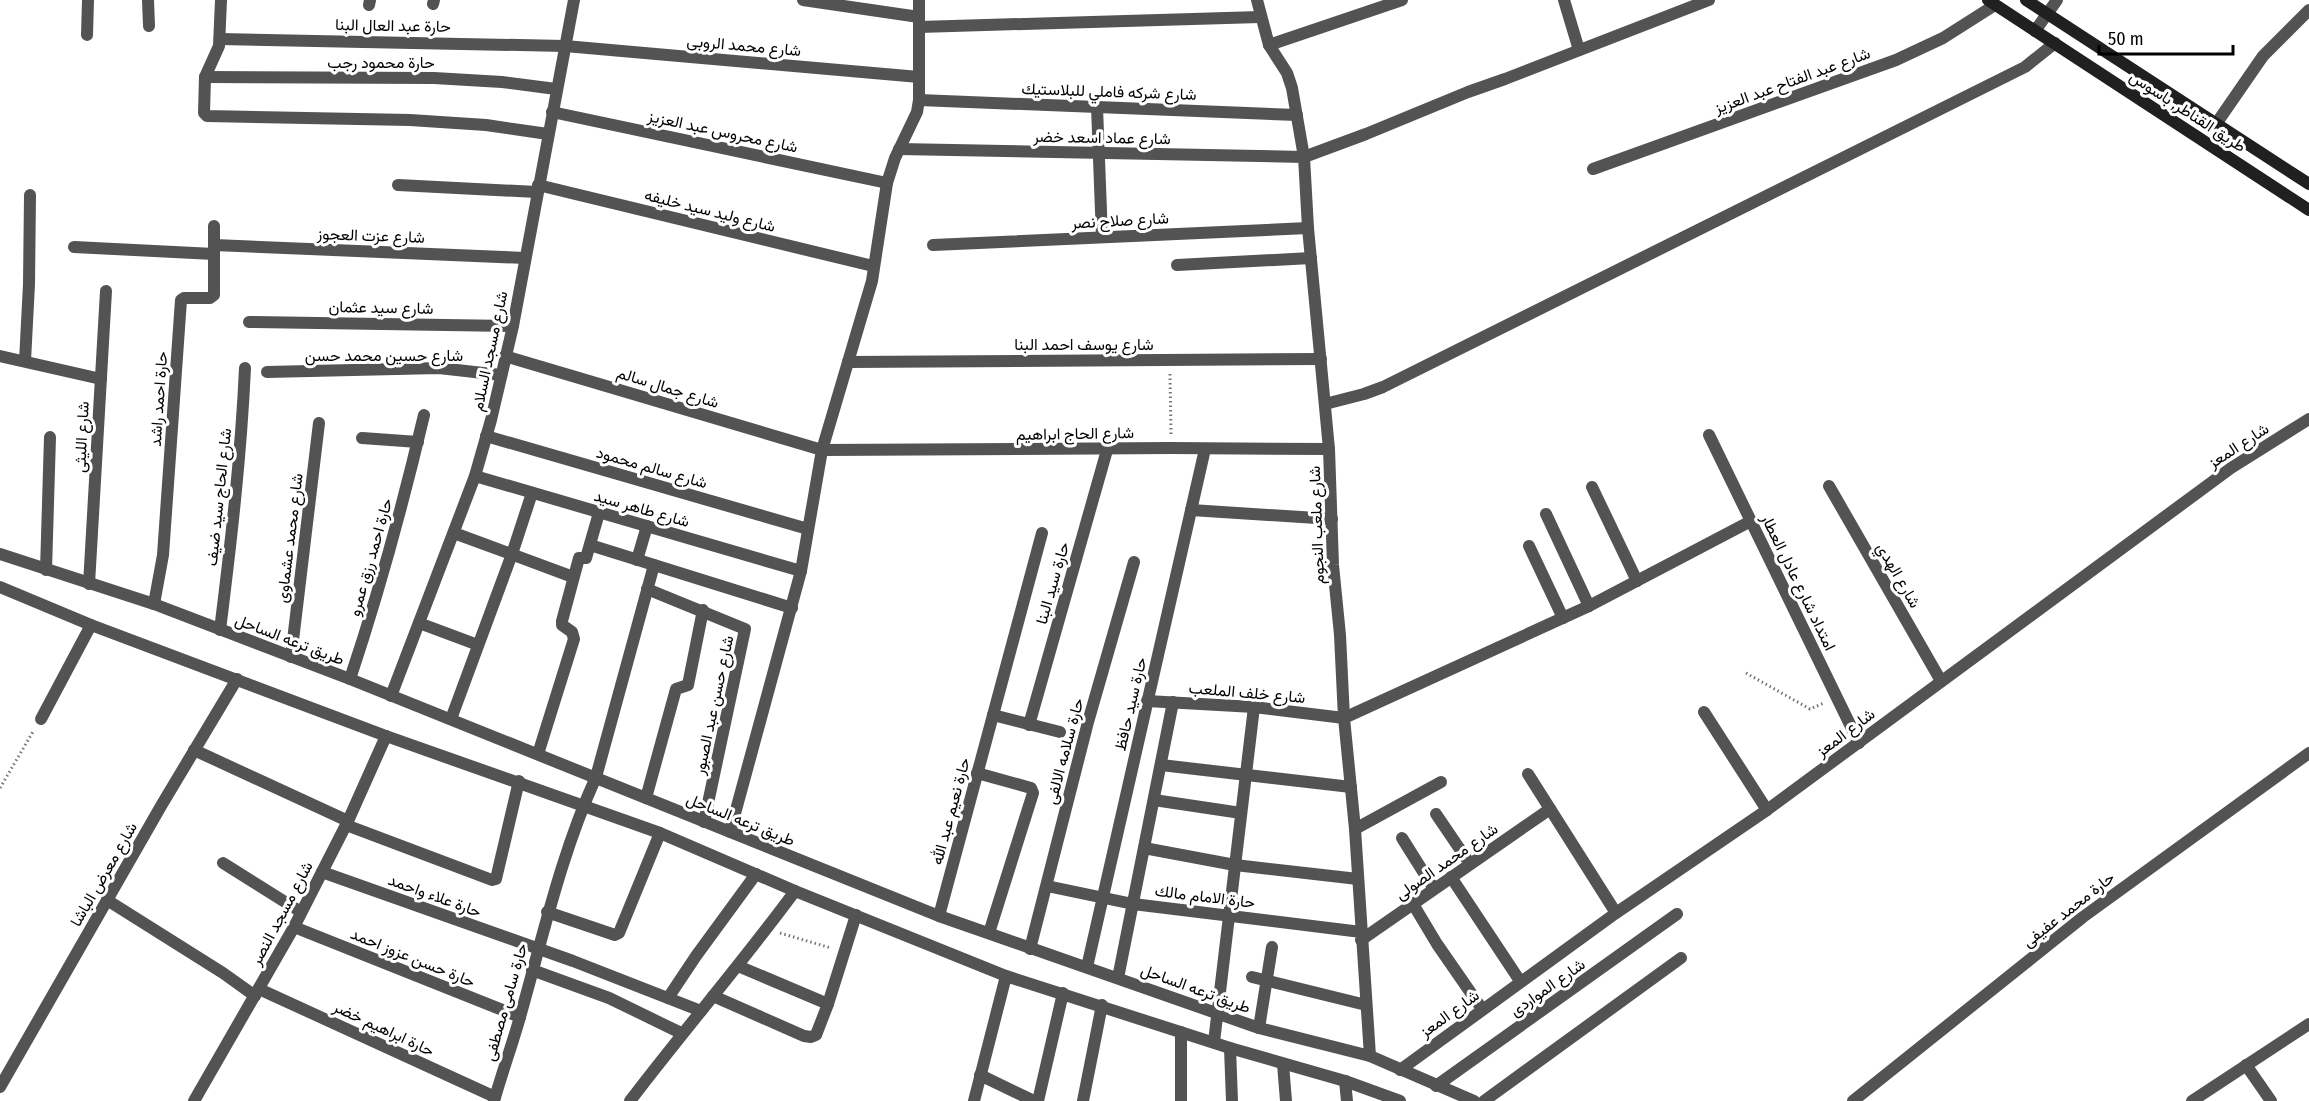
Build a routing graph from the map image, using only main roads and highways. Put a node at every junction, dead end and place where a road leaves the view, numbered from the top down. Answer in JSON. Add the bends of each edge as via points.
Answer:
{"nodes":[{"id":1,"x":2026,"y":0,"type":"edge"},
{"id":2,"x":1991,"y":2,"type":"edge"},
{"id":3,"x":2309,"y":184,"type":"edge"},
{"id":4,"x":2309,"y":210,"type":"edge"}],
"edges":[{"from":1,"to":3,"type":"main road","name":"طريق القناطر, باسوس"},
{"from":2,"to":4,"type":"main road","name":"طريق القناطر, باسوس"}]}
